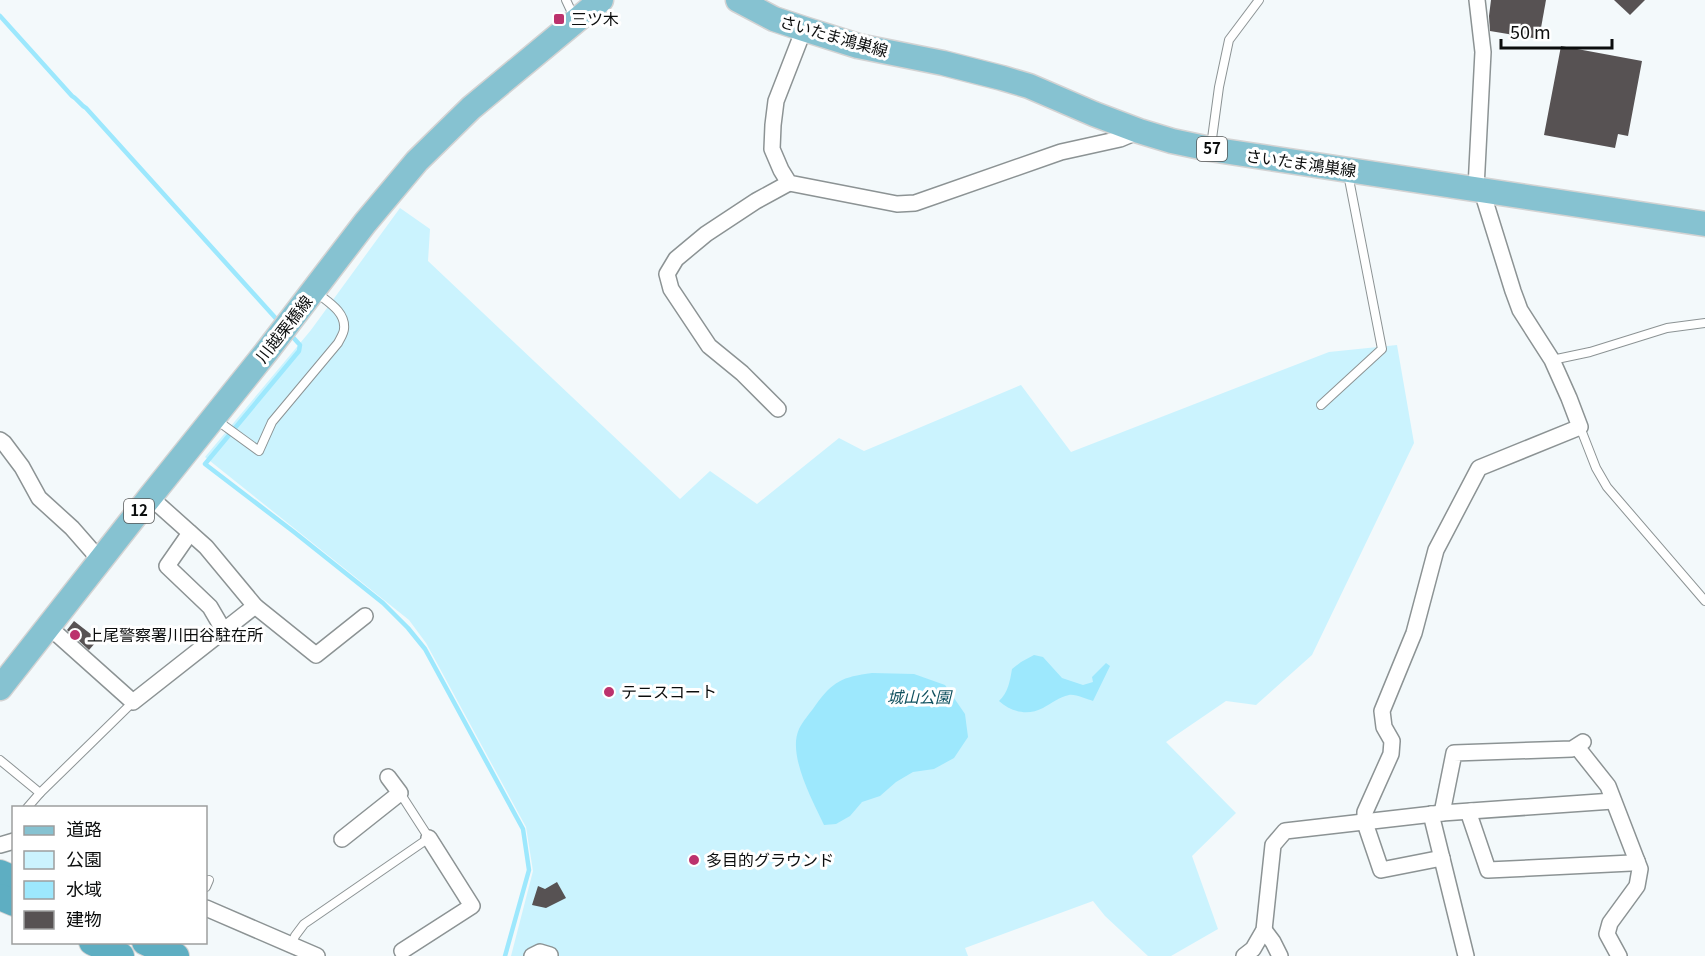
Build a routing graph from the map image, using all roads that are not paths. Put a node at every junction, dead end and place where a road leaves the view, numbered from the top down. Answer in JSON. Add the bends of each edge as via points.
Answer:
{"nodes":[{"id":1,"x":601,"y":0,"type":"edge"},
{"id":2,"x":738,"y":0,"type":"edge"},
{"id":3,"x":1259,"y":0,"type":"edge"},
{"id":4,"x":1477,"y":0,"type":"edge"},
{"id":5,"x":571,"y":10,"type":"edge"},
{"id":6,"x":804,"y":29,"type":"junction"},
{"id":7,"x":1139,"y":131,"type":"junction"},
{"id":8,"x":1210,"y":149,"type":"junction"},
{"id":9,"x":1347,"y":170,"type":"junction"},
{"id":10,"x":789,"y":183,"type":"junction"},
{"id":11,"x":1480,"y":189,"type":"junction"},
{"id":12,"x":1705,"y":224,"type":"edge"},
{"id":13,"x":314,"y":290,"type":"junction"},
{"id":14,"x":1705,"y":323,"type":"edge"},
{"id":15,"x":1552,"y":360,"type":"junction"},
{"id":16,"x":1321,"y":405,"type":"dead end"},
{"id":17,"x":778,"y":409,"type":"dead end"},
{"id":18,"x":214,"y":418,"type":"junction"},
{"id":19,"x":1580,"y":428,"type":"junction"},
{"id":20,"x":0,"y":440,"type":"edge"},
{"id":21,"x":150,"y":496,"type":"junction"},
{"id":22,"x":190,"y":533,"type":"junction"},
{"id":23,"x":100,"y":560,"type":"junction"},
{"id":24,"x":1705,"y":601,"type":"edge"},
{"id":25,"x":255,"y":606,"type":"junction"},
{"id":26,"x":365,"y":616,"type":"dead end"},
{"id":27,"x":48,"y":626,"type":"junction"},
{"id":28,"x":224,"y":631,"type":"junction"},
{"id":29,"x":0,"y":688,"type":"edge"},
{"id":30,"x":133,"y":702,"type":"junction"},
{"id":31,"x":0,"y":760,"type":"edge"},
{"id":32,"x":388,"y":777,"type":"dead end"},
{"id":33,"x":40,"y":793,"type":"junction"},
{"id":34,"x":400,"y":793,"type":"junction"},
{"id":35,"x":1613,"y":801,"type":"junction"},
{"id":36,"x":28,"y":806,"type":"edge"},
{"id":37,"x":1471,"y":811,"type":"junction"},
{"id":38,"x":1436,"y":814,"type":"junction"},
{"id":39,"x":1365,"y":823,"type":"junction"},
{"id":40,"x":429,"y":838,"type":"junction"},
{"id":41,"x":342,"y":839,"type":"dead end"},
{"id":42,"x":1442,"y":858,"type":"junction"},
{"id":43,"x":1637,"y":861,"type":"junction"},
{"id":44,"x":207,"y":908,"type":"edge"},
{"id":45,"x":1264,"y":930,"type":"junction"},
{"id":46,"x":149,"y":944,"type":"edge"},
{"id":47,"x":291,"y":945,"type":"junction"},
{"id":48,"x":402,"y":951,"type":"dead end"},
{"id":49,"x":550,"y":955,"type":"edge"},
{"id":50,"x":176,"y":956,"type":"edge"},
{"id":51,"x":317,"y":956,"type":"edge"},
{"id":52,"x":532,"y":956,"type":"edge"},
{"id":53,"x":1244,"y":956,"type":"edge"},
{"id":54,"x":1280,"y":956,"type":"edge"},
{"id":55,"x":1466,"y":956,"type":"edge"},
{"id":56,"x":1619,"y":956,"type":"edge"}],
"edges":[{"from":1,"to":5,"type":"main road","name":"川越栗橋線","number":"12"},
{"from":2,"to":6,"type":"main road","name":"さいたま鴻巣線","number":"57"},
{"from":3,"to":8,"type":"lane","via":[[1229,40]]},
{"from":4,"to":11,"type":"street","via":[[1483,52]]},
{"from":5,"to":13,"type":"main road","name":"川越栗橋線","number":"12","via":[[417,161]]},
{"from":6,"to":7,"type":"main road","name":"さいたま鴻巣線","number":"57","via":[[858,46],[944,63],[1029,86]]},
{"from":6,"to":10,"type":"street","via":[[776,101],[773,125],[772,149]]},
{"from":7,"to":8,"type":"main road","name":"さいたま鴻巣線","number":"57"},
{"from":7,"to":10,"type":"street","via":[[1061,152],[915,203],[897,204]]},
{"from":8,"to":9,"type":"main road","name":"さいたま鴻巣線","number":"57"},
{"from":9,"to":11,"type":"main road","name":"さいたま鴻巣線","number":"57"},
{"from":9,"to":16,"type":"lane","via":[[1382,349]]},
{"from":10,"to":17,"type":"street","via":[[706,234],[676,259],[667,274],[671,289],[709,345]]},
{"from":11,"to":12,"type":"main road","name":"さいたま鴻巣線","number":"57"},
{"from":11,"to":15,"type":"street","via":[[1520,310]]},
{"from":13,"to":18,"type":"main road","name":"川越栗橋線","number":"12"},
{"from":13,"to":18,"type":"lane","via":[[338,310],[344,330],[338,343],[272,422],[258,451]]},
{"from":14,"to":15,"type":"lane","via":[[1667,328]]},
{"from":15,"to":19,"type":"street"},
{"from":18,"to":21,"type":"main road","name":"川越栗橋線","number":"12"},
{"from":19,"to":24,"type":"lane","via":[[1607,487]]},
{"from":19,"to":39,"type":"street","via":[[1479,468],[1436,550],[1414,633],[1382,711],[1384,727],[1392,741],[1391,754],[1365,812]]},
{"from":20,"to":23,"type":"street","via":[[22,467],[39,498]]},
{"from":21,"to":22,"type":"street"},
{"from":21,"to":23,"type":"main road","name":"川越栗橋線","number":"12"},
{"from":22,"to":25,"type":"street"},
{"from":22,"to":28,"type":"street","via":[[167,566],[210,607]]},
{"from":23,"to":27,"type":"main road","name":"川越栗橋線","number":"12"},
{"from":25,"to":26,"type":"street","via":[[316,655]]},
{"from":25,"to":28,"type":"street"},
{"from":27,"to":29,"type":"main road","name":"川越栗橋線","number":"12"},
{"from":27,"to":30,"type":"street"},
{"from":28,"to":30,"type":"street"},
{"from":30,"to":33,"type":"lane"},
{"from":31,"to":33,"type":"lane"},
{"from":32,"to":34,"type":"street"},
{"from":33,"to":36,"type":"lane"},
{"from":34,"to":40,"type":"lane"},
{"from":34,"to":41,"type":"street"},
{"from":35,"to":37,"type":"street"},
{"from":35,"to":38,"type":"street","via":[[1608,786],[1580,744],[1572,749],[1454,753]]},
{"from":35,"to":43,"type":"street"},
{"from":37,"to":38,"type":"street"},
{"from":37,"to":43,"type":"street","via":[[1488,870]]},
{"from":38,"to":39,"type":"street"},
{"from":38,"to":42,"type":"street"},
{"from":39,"to":42,"type":"street","via":[[1381,870]]},
{"from":39,"to":45,"type":"street","via":[[1285,831],[1273,845]]},
{"from":40,"to":47,"type":"lane","via":[[304,924]]},
{"from":40,"to":48,"type":"street","via":[[472,906]]},
{"from":42,"to":55,"type":"street"},
{"from":43,"to":56,"type":"street","via":[[1641,869],[1637,886],[1610,923],[1607,934]]},
{"from":44,"to":47,"type":"street"},
{"from":45,"to":53,"type":"street"},
{"from":45,"to":54,"type":"street"},
{"from":46,"to":50,"type":"highway"},
{"from":47,"to":51,"type":"street"},
{"from":49,"to":52,"type":"street","via":[[540,952]]}]}
